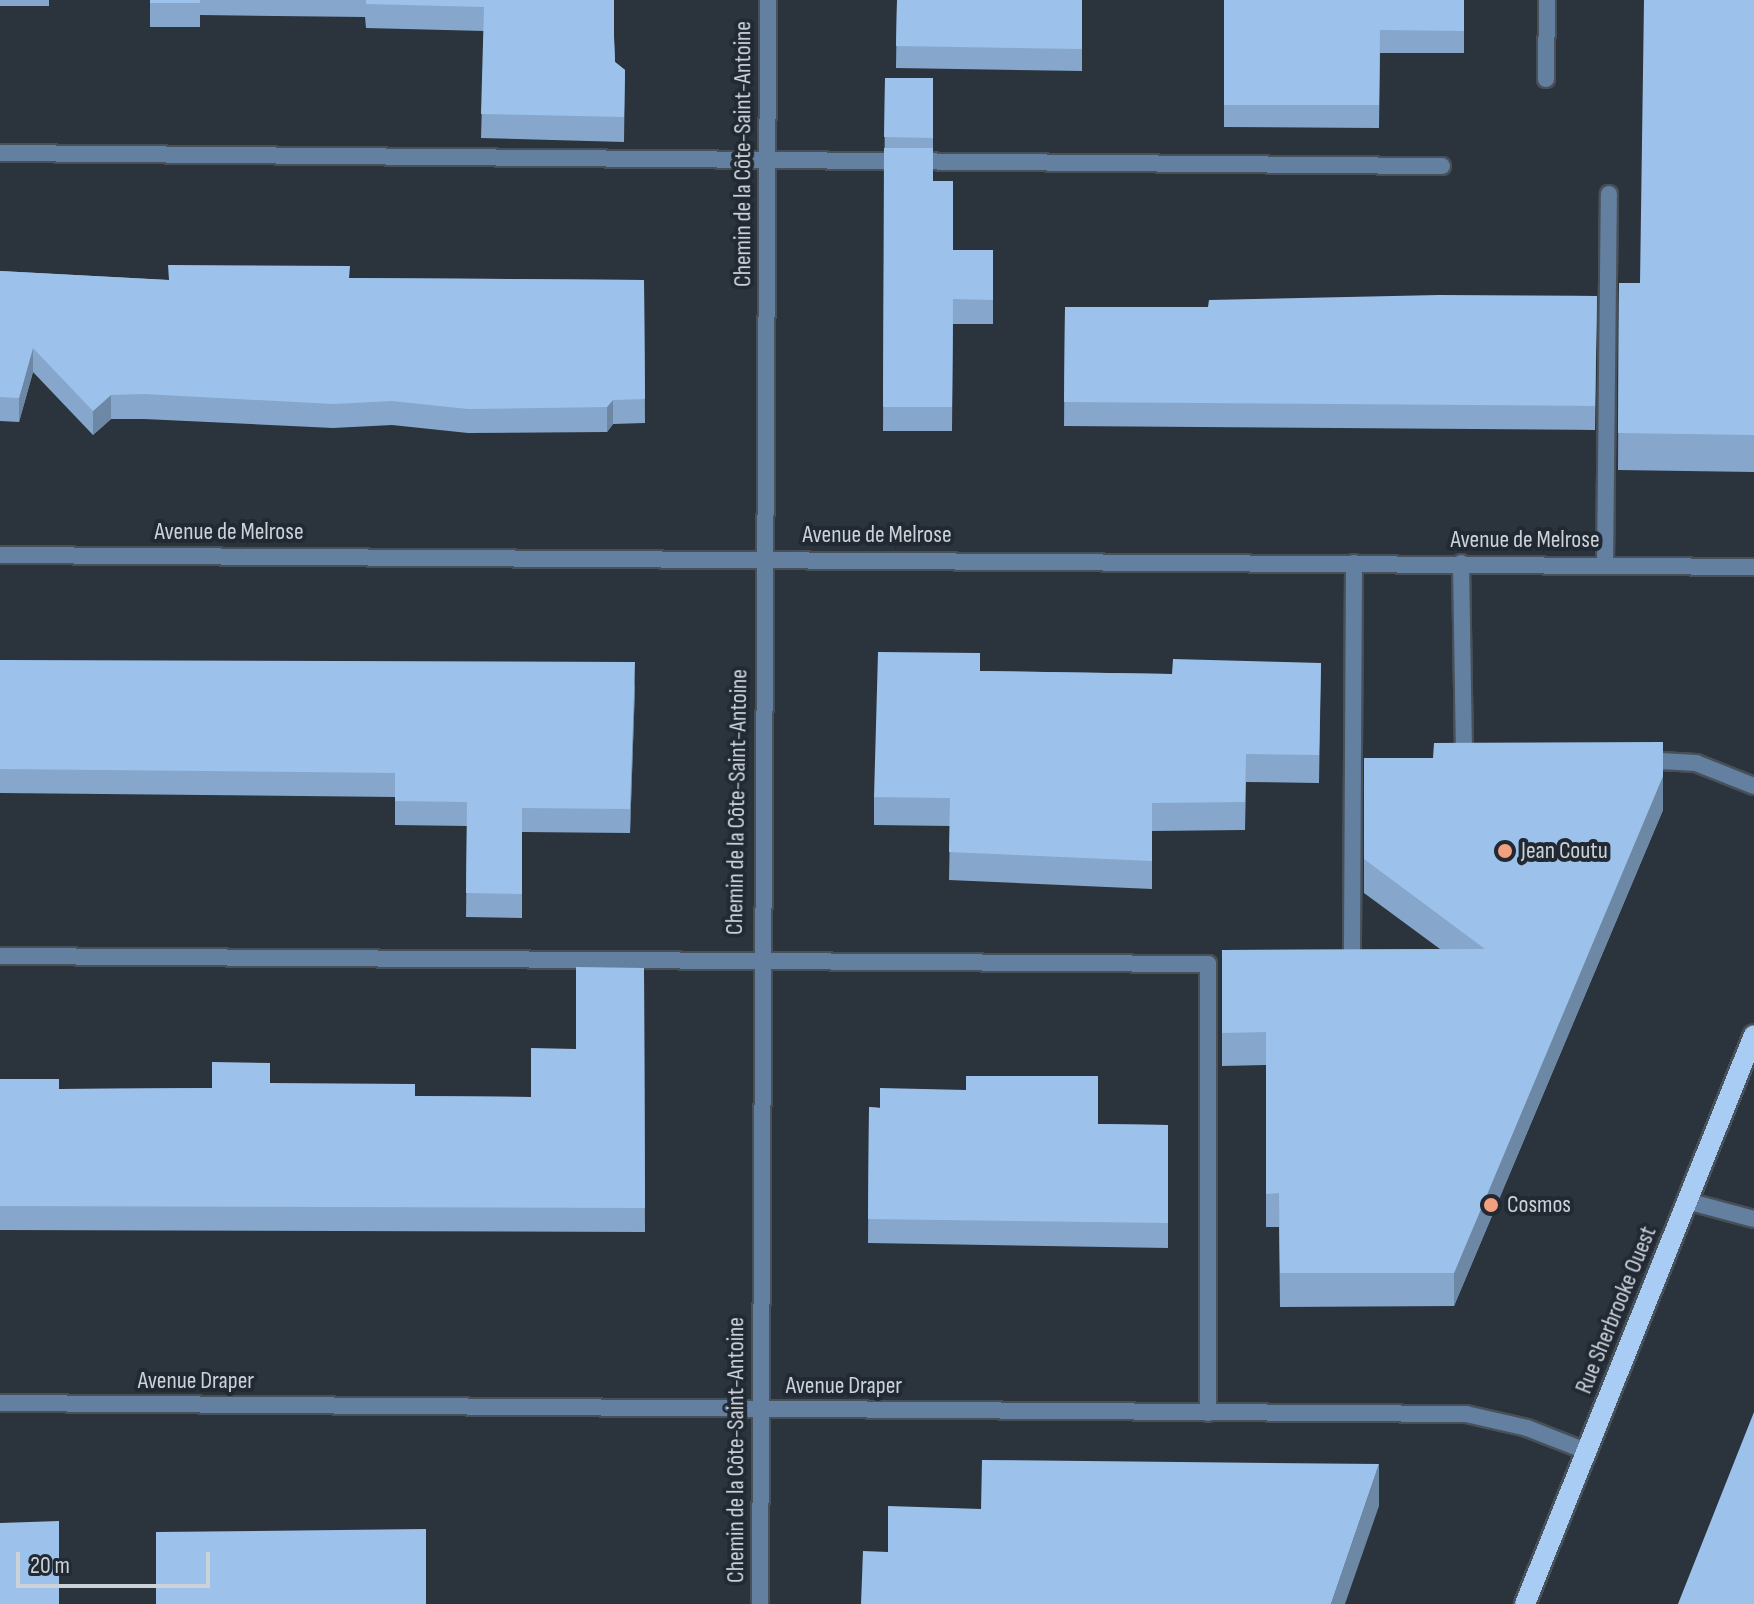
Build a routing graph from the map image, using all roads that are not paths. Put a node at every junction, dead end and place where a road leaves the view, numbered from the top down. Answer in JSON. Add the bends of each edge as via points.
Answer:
{"nodes":[{"id":1,"x":768,"y":0,"type":"edge"},
{"id":2,"x":1547,"y":0,"type":"edge"},
{"id":3,"x":1546,"y":79,"type":"dead end"},
{"id":4,"x":0,"y":153,"type":"edge"},
{"id":5,"x":767,"y":161,"type":"junction"},
{"id":6,"x":1442,"y":166,"type":"dead end"},
{"id":7,"x":1609,"y":194,"type":"dead end"},
{"id":8,"x":0,"y":555,"type":"edge"},
{"id":9,"x":764,"y":559,"type":"junction"},
{"id":10,"x":1354,"y":563,"type":"junction"},
{"id":11,"x":1461,"y":563,"type":"junction"},
{"id":12,"x":1605,"y":565,"type":"junction"},
{"id":13,"x":1754,"y":567,"type":"edge"},
{"id":14,"x":1476,"y":758,"type":"edge"},
{"id":15,"x":1629,"y":760,"type":"edge"},
{"id":16,"x":1754,"y":786,"type":"edge"},
{"id":17,"x":0,"y":956,"type":"edge"},
{"id":18,"x":760,"y":962,"type":"junction"},
{"id":19,"x":1380,"y":964,"type":"edge"},
{"id":20,"x":1754,"y":1035,"type":"edge"},
{"id":21,"x":1687,"y":1201,"type":"junction"},
{"id":22,"x":1754,"y":1219,"type":"edge"},
{"id":23,"x":0,"y":1403,"type":"edge"},
{"id":24,"x":761,"y":1409,"type":"junction"},
{"id":25,"x":1208,"y":1413,"type":"junction"},
{"id":26,"x":1586,"y":1451,"type":"junction"},
{"id":27,"x":760,"y":1604,"type":"edge"},
{"id":28,"x":1525,"y":1604,"type":"edge"}],
"edges":[{"from":1,"to":5,"type":"street","name":"Chemin de la Côte-Saint-Antoine"},
{"from":2,"to":3,"type":"street"},
{"from":4,"to":5,"type":"street"},
{"from":5,"to":6,"type":"street"},
{"from":5,"to":9,"type":"street","name":"Chemin de la Côte-Saint-Antoine"},
{"from":7,"to":12,"type":"street"},
{"from":8,"to":9,"type":"street","name":"Avenue de Melrose"},
{"from":9,"to":10,"type":"street","name":"Avenue de Melrose"},
{"from":9,"to":18,"type":"street","name":"Chemin de la Côte-Saint-Antoine"},
{"from":10,"to":11,"type":"street","name":"Avenue de Melrose"},
{"from":10,"to":19,"type":"street","via":[[1345,965]]},
{"from":11,"to":12,"type":"street","name":"Avenue de Melrose"},
{"from":11,"to":14,"type":"street","via":[[1461,758]]},
{"from":12,"to":13,"type":"street","name":"Avenue de Melrose"},
{"from":15,"to":16,"type":"street","via":[[1696,763]]},
{"from":17,"to":18,"type":"street"},
{"from":18,"to":24,"type":"street","name":"Chemin de la Côte-Saint-Antoine"},
{"from":18,"to":25,"type":"street","via":[[1216,964]]},
{"from":20,"to":21,"type":"main road","name":"Rue Sherbrooke Ouest"},
{"from":21,"to":22,"type":"street"},
{"from":21,"to":26,"type":"main road","name":"Rue Sherbrooke Ouest"},
{"from":23,"to":24,"type":"street","name":"Avenue Draper"},
{"from":24,"to":25,"type":"street","name":"Avenue Draper"},
{"from":24,"to":27,"type":"street","name":"Chemin de la Côte-Saint-Antoine"},
{"from":25,"to":26,"type":"street","name":"Avenue Draper","via":[[1466,1414],[1527,1428]]},
{"from":26,"to":28,"type":"main road","name":"Rue Sherbrooke Ouest"}]}
